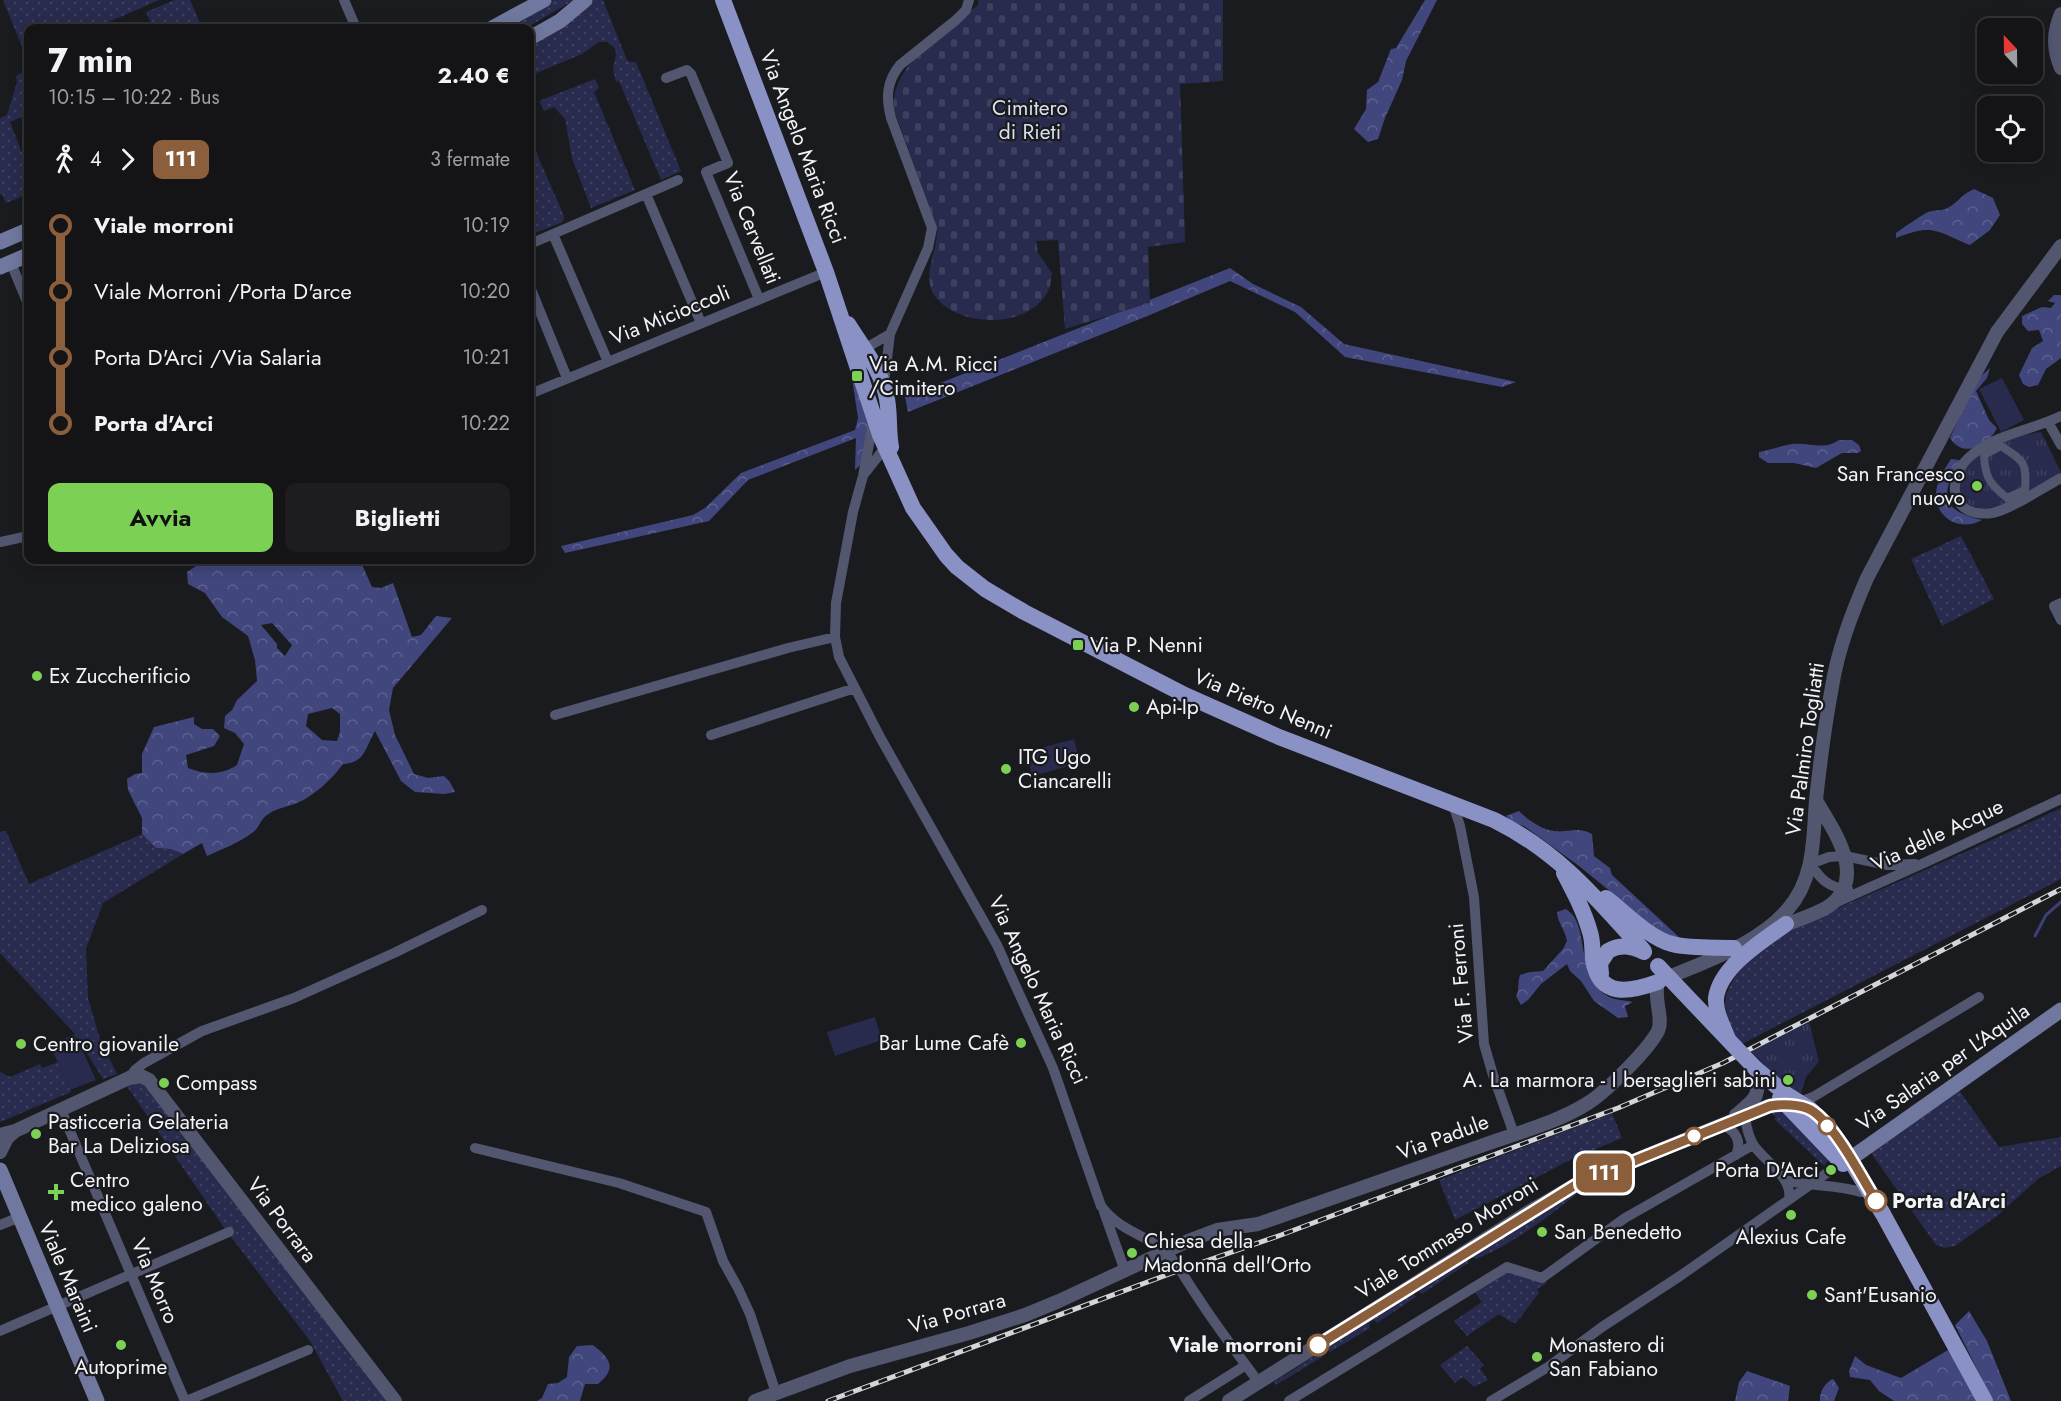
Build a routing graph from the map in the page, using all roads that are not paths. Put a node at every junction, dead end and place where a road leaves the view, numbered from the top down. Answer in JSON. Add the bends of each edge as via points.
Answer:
{"nodes":[{"id":1,"x":344,"y":0,"type":"edge"},
{"id":2,"x":544,"y":0,"type":"edge"},
{"id":3,"x":585,"y":0,"type":"edge"},
{"id":4,"x":723,"y":0,"type":"edge"},
{"id":5,"x":969,"y":0,"type":"edge"},
{"id":6,"x":2061,"y":14,"type":"edge"},
{"id":7,"x":354,"y":24,"type":"edge"},
{"id":8,"x":499,"y":24,"type":"edge"},
{"id":9,"x":534,"y":36,"type":"edge"},
{"id":10,"x":2061,"y":68,"type":"edge"},
{"id":11,"x":666,"y":78,"type":"dead end"},
{"id":12,"x":678,"y":180,"type":"dead end"},
{"id":13,"x":646,"y":194,"type":"junction"},
{"id":14,"x":24,"y":232,"type":"edge"},
{"id":15,"x":553,"y":234,"type":"junction"},
{"id":16,"x":0,"y":242,"type":"edge"},
{"id":17,"x":534,"y":242,"type":"edge"},
{"id":18,"x":2061,"y":246,"type":"edge"},
{"id":19,"x":24,"y":257,"type":"edge"},
{"id":20,"x":6,"y":265,"type":"edge"},
{"id":21,"x":826,"y":272,"type":"junction"},
{"id":22,"x":24,"y":297,"type":"edge"},
{"id":23,"x":534,"y":297,"type":"edge"},
{"id":24,"x":759,"y":299,"type":"junction"},
{"id":25,"x":701,"y":323,"type":"junction"},
{"id":26,"x":890,"y":334,"type":"junction"},
{"id":27,"x":859,"y":353,"type":"junction"},
{"id":28,"x":608,"y":362,"type":"junction"},
{"id":29,"x":567,"y":378,"type":"junction"},
{"id":30,"x":883,"y":384,"type":"junction"},
{"id":31,"x":864,"y":390,"type":"junction"},
{"id":32,"x":534,"y":392,"type":"edge"},
{"id":33,"x":888,"y":402,"type":"junction"},
{"id":34,"x":872,"y":412,"type":"junction"},
{"id":35,"x":2061,"y":416,"type":"edge"},
{"id":36,"x":2048,"y":422,"type":"junction"},
{"id":37,"x":888,"y":444,"type":"junction"},
{"id":38,"x":2061,"y":445,"type":"edge"},
{"id":39,"x":1984,"y":455,"type":"joint"},
{"id":40,"x":894,"y":464,"type":"junction"},
{"id":41,"x":871,"y":466,"type":"junction"},
{"id":42,"x":863,"y":476,"type":"junction"},
{"id":43,"x":2061,"y":478,"type":"edge"},
{"id":44,"x":24,"y":537,"type":"edge"},
{"id":45,"x":0,"y":542,"type":"edge"},
{"id":46,"x":2061,"y":603,"type":"edge"},
{"id":47,"x":2061,"y":620,"type":"edge"},
{"id":48,"x":835,"y":637,"type":"junction"},
{"id":49,"x":855,"y":688,"type":"junction"},
{"id":50,"x":555,"y":715,"type":"dead end"},
{"id":51,"x":711,"y":735,"type":"dead end"},
{"id":52,"x":2061,"y":799,"type":"edge"},
{"id":53,"x":1816,"y":800,"type":"junction"},
{"id":54,"x":1452,"y":804,"type":"junction"},
{"id":55,"x":1479,"y":814,"type":"junction"},
{"id":56,"x":1460,"y":826,"type":"junction"},
{"id":57,"x":1845,"y":856,"type":"junction"},
{"id":58,"x":1558,"y":862,"type":"junction"},
{"id":59,"x":1924,"y":863,"type":"junction"},
{"id":60,"x":1810,"y":864,"type":"junction"},
{"id":61,"x":1583,"y":883,"type":"junction"},
{"id":62,"x":1842,"y":889,"type":"junction"},
{"id":63,"x":1867,"y":889,"type":"junction"},
{"id":64,"x":1829,"y":905,"type":"junction"},
{"id":65,"x":482,"y":910,"type":"dead end"},
{"id":66,"x":1786,"y":924,"type":"junction"},
{"id":67,"x":1756,"y":938,"type":"junction"},
{"id":68,"x":1734,"y":948,"type":"junction"},
{"id":69,"x":1644,"y":951,"type":"junction"},
{"id":70,"x":1658,"y":974,"type":"junction"},
{"id":71,"x":1601,"y":978,"type":"junction"},
{"id":72,"x":1979,"y":997,"type":"dead end"},
{"id":73,"x":2061,"y":1010,"type":"edge"},
{"id":74,"x":1728,"y":1039,"type":"junction"},
{"id":75,"x":1756,"y":1069,"type":"junction"},
{"id":76,"x":129,"y":1078,"type":"junction"},
{"id":77,"x":1822,"y":1090,"type":"junction"},
{"id":78,"x":1771,"y":1097,"type":"junction"},
{"id":79,"x":1803,"y":1108,"type":"junction"},
{"id":80,"x":61,"y":1110,"type":"junction"},
{"id":81,"x":1745,"y":1115,"type":"junction"},
{"id":82,"x":1725,"y":1123,"type":"junction"},
{"id":83,"x":15,"y":1131,"type":"junction"},
{"id":84,"x":1514,"y":1134,"type":"junction"},
{"id":85,"x":0,"y":1135,"type":"edge"},
{"id":86,"x":1834,"y":1135,"type":"junction"},
{"id":87,"x":1753,"y":1145,"type":"junction"},
{"id":88,"x":1868,"y":1146,"type":"junction"},
{"id":89,"x":475,"y":1148,"type":"dead end"},
{"id":90,"x":0,"y":1152,"type":"edge"},
{"id":91,"x":1736,"y":1155,"type":"junction"},
{"id":92,"x":1841,"y":1167,"type":"junction"},
{"id":93,"x":0,"y":1170,"type":"edge"},
{"id":94,"x":1785,"y":1180,"type":"junction"},
{"id":95,"x":1809,"y":1185,"type":"junction"},
{"id":96,"x":1861,"y":1192,"type":"junction"},
{"id":97,"x":1789,"y":1199,"type":"junction"},
{"id":98,"x":1101,"y":1206,"type":"junction"},
{"id":99,"x":20,"y":1217,"type":"junction"},
{"id":100,"x":0,"y":1225,"type":"edge"},
{"id":101,"x":1891,"y":1230,"type":"junction"},
{"id":102,"x":229,"y":1232,"type":"dead end"},
{"id":103,"x":1166,"y":1253,"type":"junction"},
{"id":104,"x":1125,"y":1271,"type":"junction"},
{"id":105,"x":131,"y":1274,"type":"junction"},
{"id":106,"x":57,"y":1305,"type":"junction"},
{"id":107,"x":0,"y":1330,"type":"edge"},
{"id":108,"x":308,"y":1350,"type":"dead end"},
{"id":109,"x":1246,"y":1365,"type":"junction"},
{"id":110,"x":1258,"y":1383,"type":"junction"},
{"id":111,"x":776,"y":1393,"type":"junction"},
{"id":112,"x":94,"y":1400,"type":"edge"},
{"id":113,"x":186,"y":1401,"type":"edge"},
{"id":114,"x":395,"y":1401,"type":"edge"},
{"id":115,"x":754,"y":1401,"type":"edge"},
{"id":116,"x":1189,"y":1401,"type":"edge"},
{"id":117,"x":1229,"y":1401,"type":"edge"},
{"id":118,"x":1289,"y":1401,"type":"edge"},
{"id":119,"x":1491,"y":1401,"type":"edge"},
{"id":120,"x":1985,"y":1401,"type":"edge"}],
"edges":[{"from":1,"to":7,"type":"street"},
{"from":2,"to":8,"type":"main road"},
{"from":3,"to":9,"type":"main road"},
{"from":4,"to":21,"type":"main road","name":"Via Angelo Maria Ricci"},
{"from":5,"to":26,"type":"street","via":[[956,20],[900,65],[888,88],[891,118],[932,228],[928,249]]},
{"from":6,"to":10,"type":"street","via":[[2054,40]]},
{"from":11,"to":24,"type":"street","name":"Via Cervellati","via":[[687,70],[691,74],[728,163],[706,172]]},
{"from":12,"to":13,"type":"street"},
{"from":13,"to":15,"type":"street"},
{"from":13,"to":25,"type":"street"},
{"from":14,"to":16,"type":"main road"},
{"from":15,"to":17,"type":"street"},
{"from":15,"to":28,"type":"street"},
{"from":18,"to":53,"type":"street","name":"Via Palmiro Togliatti","via":[[1997,332],[1867,578],[1844,639],[1832,686]]},
{"from":19,"to":20,"type":"main road"},
{"from":20,"to":22,"type":"street"},
{"from":21,"to":24,"type":"street","name":"Via Micioccoli"},
{"from":21,"to":27,"type":"main road","name":"Via Angelo Maria Ricci"},
{"from":23,"to":29,"type":"street"},
{"from":24,"to":25,"type":"street","name":"Via Micioccoli"},
{"from":25,"to":28,"type":"street","name":"Via Micioccoli"},
{"from":26,"to":27,"type":"street"},
{"from":26,"to":30,"type":"street"},
{"from":27,"to":30,"type":"main road","name":"Via Angelo Maria Ricci"},
{"from":27,"to":31,"type":"main road","name":"Via Angelo Maria Ricci"},
{"from":28,"to":29,"type":"street","name":"Via Micioccoli"},
{"from":29,"to":32,"type":"street","name":"Via Micioccoli"},
{"from":30,"to":31,"type":"street"},
{"from":30,"to":33,"type":"main road","name":"Via Angelo Maria Ricci"},
{"from":31,"to":34,"type":"main road","name":"Via Angelo Maria Ricci"},
{"from":33,"to":34,"type":"street"},
{"from":33,"to":37,"type":"main road","name":"Via Angelo Maria Ricci"},
{"from":34,"to":37,"type":"main road","name":"Via Angelo Maria Ricci"},
{"from":34,"to":42,"type":"street","name":"Via Angelo Maria Ricci"},
{"from":35,"to":36,"type":"street"},
{"from":36,"to":38,"type":"street"},
{"from":36,"to":43,"type":"street","via":[[1998,438],[1971,454],[1954,486],[1954,497],[1968,510],[1992,513]]},
{"from":37,"to":40,"type":"main road","name":"Via Angelo Maria Ricci"},
{"from":37,"to":41,"type":"street","name":"Via Angelo Maria Ricci"},
{"from":39,"to":39,"type":"street","via":[[1984,470],[1999,492],[2007,498],[2025,490],[2027,472],[2017,455],[2001,446]]},
{"from":40,"to":41,"type":"street"},
{"from":40,"to":54,"type":"main road","name":"Via Pietro Nenni","via":[[913,508],[936,543],[957,567],[985,589],[1055,630],[1185,695],[1279,737]]},
{"from":41,"to":42,"type":"street","name":"Via Angelo Maria Ricci"},
{"from":42,"to":48,"type":"street","name":"Via Angelo Maria Ricci","via":[[836,603]]},
{"from":44,"to":45,"type":"street"},
{"from":46,"to":47,"type":"street","via":[[2054,606]]},
{"from":48,"to":49,"type":"street","name":"Via Angelo Maria Ricci","via":[[839,657]]},
{"from":48,"to":50,"type":"street"},
{"from":49,"to":51,"type":"street"},
{"from":49,"to":98,"type":"street","name":"Via Angelo Maria Ricci","via":[[997,945],[1053,1068]]},
{"from":52,"to":59,"type":"street","name":"Via delle Acque"},
{"from":53,"to":57,"type":"street"},
{"from":53,"to":60,"type":"street","name":"Via Palmiro Togliatti"},
{"from":54,"to":55,"type":"main road","name":"Via Pietro Nenni"},
{"from":54,"to":56,"type":"street","name":"Via F. Ferroni"},
{"from":55,"to":56,"type":"street","via":[[1470,816]]},
{"from":55,"to":58,"type":"main road","name":"Via Pietro Nenni","via":[[1517,832]]},
{"from":56,"to":84,"type":"street","name":"Via F. Ferroni","via":[[1474,897],[1484,1044]]},
{"from":57,"to":59,"type":"street","via":[[1887,865]]},
{"from":57,"to":60,"type":"street"},
{"from":57,"to":62,"type":"street","via":[[1846,879]]},
{"from":58,"to":61,"type":"main road","name":"Via Pietro Nenni"},
{"from":58,"to":71,"type":"main road","via":[[1586,916],[1593,961]]},
{"from":59,"to":63,"type":"street","name":"Via delle Acque"},
{"from":60,"to":62,"type":"street","via":[[1827,884]]},
{"from":60,"to":67,"type":"street","name":"Via Palmiro Togliatti","via":[[1793,903]]},
{"from":61,"to":68,"type":"main road","via":[[1660,939],[1683,946]]},
{"from":61,"to":69,"type":"main road","name":"Via Pietro Nenni"},
{"from":62,"to":63,"type":"street"},
{"from":62,"to":64,"type":"street"},
{"from":63,"to":64,"type":"street","name":"Via delle Acque"},
{"from":64,"to":66,"type":"street"},
{"from":65,"to":76,"type":"street","via":[[294,998],[202,1031],[144,1063]]},
{"from":66,"to":67,"type":"street"},
{"from":66,"to":74,"type":"main road","via":[[1738,962],[1720,985],[1717,1011]]},
{"from":67,"to":68,"type":"street","name":"Via Palmiro Togliatti"},
{"from":68,"to":70,"type":"street","name":"Via Palmiro Togliatti"},
{"from":69,"to":70,"type":"main road"},
{"from":69,"to":71,"type":"main road","via":[[1623,946],[1608,951],[1600,963]]},
{"from":70,"to":71,"type":"main road","via":[[1624,991],[1610,988]]},
{"from":70,"to":74,"type":"main road","bridge":true},
{"from":70,"to":84,"type":"street","name":"Via Padule","via":[[1655,997],[1660,1026],[1636,1057],[1589,1103]]},
{"from":72,"to":77,"type":"street"},
{"from":73,"to":88,"type":"main road","name":"Via Salaria per L'Aquila"},
{"from":74,"to":75,"type":"main road","bridge":true},
{"from":75,"to":78,"type":"main road"},
{"from":75,"to":79,"type":"main road"},
{"from":75,"to":82,"type":"street","via":[[1757,1094]]},
{"from":76,"to":80,"type":"street"},
{"from":76,"to":114,"type":"street","name":"Via Porrara","via":[[141,1076],[152,1083]]},
{"from":77,"to":79,"type":"street","via":[[1806,1101]]},
{"from":77,"to":79,"type":"street","via":[[1815,1105]]},
{"from":78,"to":79,"type":"main road"},
{"from":78,"to":81,"type":"street","name":"Viale Tommaso Morroni"},
{"from":79,"to":86,"type":"main road"},
{"from":79,"to":92,"type":"main road"},
{"from":80,"to":83,"type":"street"},
{"from":80,"to":105,"type":"street","name":"Via Morro"},
{"from":81,"to":82,"type":"street","name":"Viale Tommaso Morroni"},
{"from":81,"to":87,"type":"street"},
{"from":82,"to":91,"type":"street","via":[[1736,1135]]},
{"from":82,"to":110,"type":"street","name":"Viale Tommaso Morroni","via":[[1577,1184]]},
{"from":83,"to":85,"type":"street"},
{"from":83,"to":90,"type":"street"},
{"from":84,"to":103,"type":"street","name":"Via Padule","via":[[1258,1224],[1217,1230]]},
{"from":86,"to":88,"type":"main road","via":[[1851,1144]]},
{"from":86,"to":92,"type":"main road"},
{"from":87,"to":91,"type":"street"},
{"from":87,"to":94,"type":"street"},
{"from":88,"to":92,"type":"main road","name":"Via Salaria per L'Aquila"},
{"from":89,"to":111,"type":"street","via":[[619,1183],[706,1212],[723,1261],[750,1314]]},
{"from":91,"to":118,"type":"street","via":[[1625,1218],[1542,1278],[1507,1267]]},
{"from":92,"to":95,"type":"street"},
{"from":92,"to":96,"type":"main road"},
{"from":92,"to":101,"type":"main road","via":[[1883,1214]]},
{"from":93,"to":99,"type":"main road","name":"Viale Maraini"},
{"from":94,"to":95,"type":"street"},
{"from":94,"to":97,"type":"street"},
{"from":95,"to":96,"type":"street","via":[[1839,1186]]},
{"from":95,"to":97,"type":"street"},
{"from":96,"to":101,"type":"main road"},
{"from":97,"to":119,"type":"street","via":[[1548,1367]]},
{"from":98,"to":103,"type":"street","name":"Via Angelo Maria Ricci","via":[[1122,1227]]},
{"from":98,"to":104,"type":"street"},
{"from":99,"to":100,"type":"street"},
{"from":99,"to":106,"type":"main road","name":"Viale Maraini"},
{"from":101,"to":120,"type":"main road"},
{"from":102,"to":105,"type":"street"},
{"from":103,"to":104,"type":"street","name":"Via Porrara"},
{"from":103,"to":109,"type":"street","name":"Via Angelo Maria Ricci"},
{"from":104,"to":111,"type":"street","name":"Via Porrara","via":[[1010,1320],[867,1361]]},
{"from":105,"to":106,"type":"street"},
{"from":105,"to":113,"type":"street","name":"Via Morro"},
{"from":106,"to":107,"type":"street"},
{"from":106,"to":112,"type":"main road","name":"Viale Maraini"},
{"from":108,"to":113,"type":"street"},
{"from":109,"to":110,"type":"street","name":"Via Angelo Maria Ricci"},
{"from":109,"to":116,"type":"street"},
{"from":110,"to":117,"type":"street","name":"Viale Tommaso Morroni"},
{"from":111,"to":115,"type":"street","name":"Via Porrara"}]}
